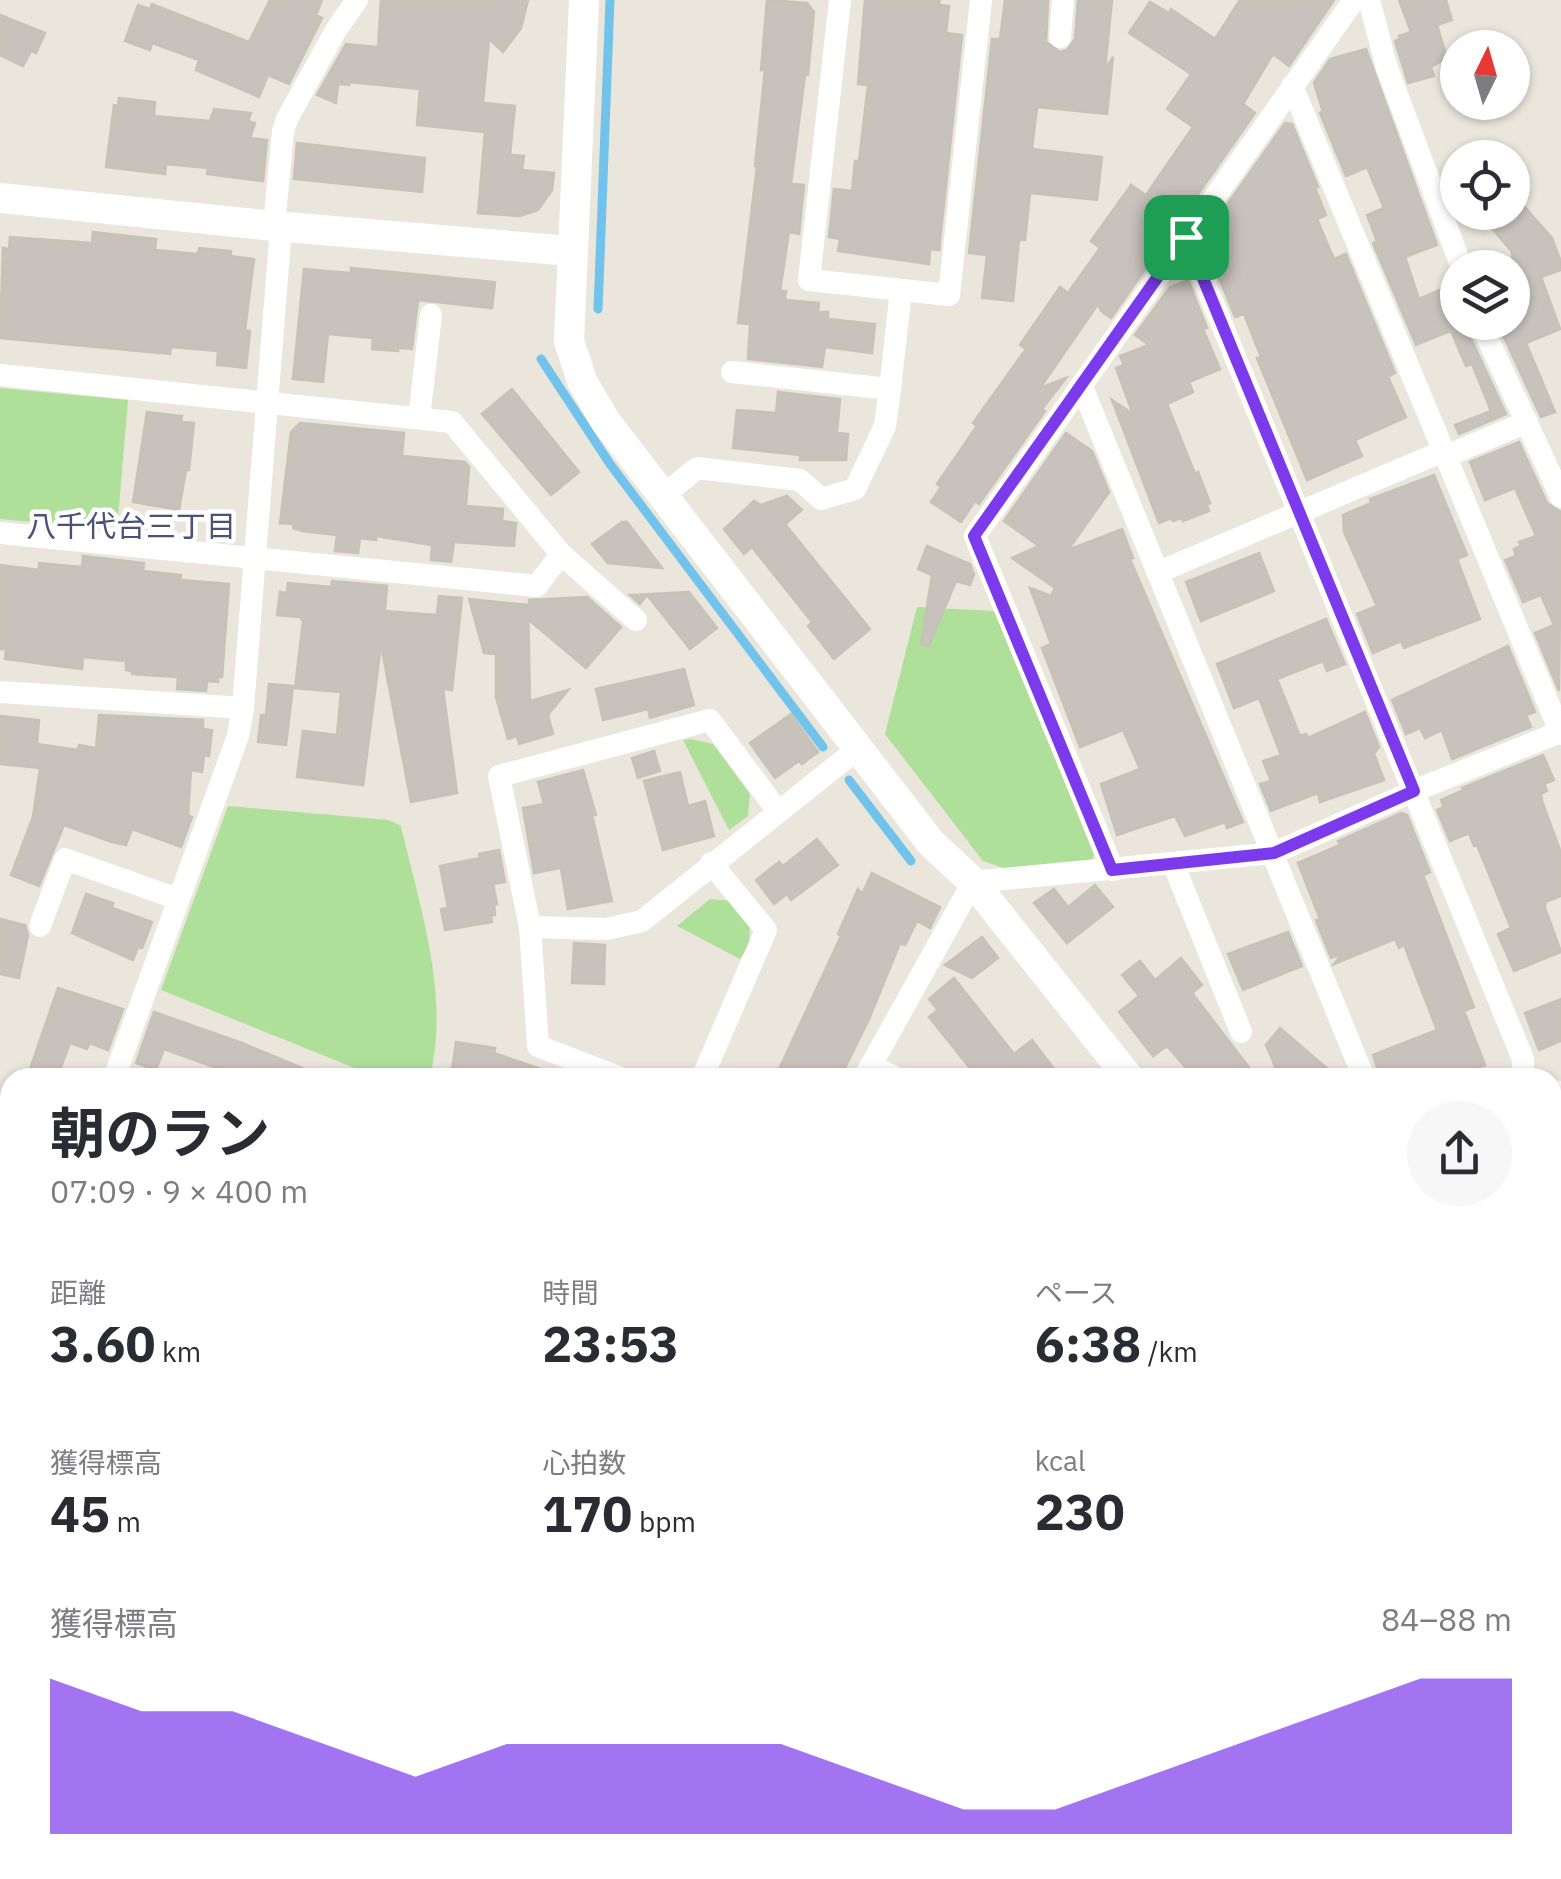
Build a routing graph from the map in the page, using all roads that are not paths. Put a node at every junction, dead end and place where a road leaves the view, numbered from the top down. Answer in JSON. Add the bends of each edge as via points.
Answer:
{"nodes":[{"id":1,"x":357,"y":0,"type":"edge"},
{"id":2,"x":584,"y":0,"type":"edge"},
{"id":3,"x":840,"y":0,"type":"edge"},
{"id":4,"x":982,"y":0,"type":"edge"},
{"id":5,"x":1063,"y":0,"type":"edge"},
{"id":6,"x":1354,"y":0,"type":"edge"},
{"id":7,"x":1369,"y":0,"type":"edge"},
{"id":8,"x":1060,"y":37,"type":"dead end"},
{"id":9,"x":1292,"y":86,"type":"junction"},
{"id":10,"x":0,"y":198,"type":"edge"},
{"id":11,"x":277,"y":226,"type":"junction"},
{"id":12,"x":1186,"y":237,"type":"junction"},
{"id":13,"x":1455,"y":250,"type":"edge"},
{"id":14,"x":571,"y":251,"type":"junction"},
{"id":15,"x":900,"y":290,"type":"junction"},
{"id":16,"x":431,"y":316,"type":"dead end"},
{"id":17,"x":1488,"y":340,"type":"edge"},
{"id":18,"x":732,"y":372,"type":"dead end"},
{"id":19,"x":0,"y":375,"type":"edge"},
{"id":20,"x":1082,"y":387,"type":"junction"},
{"id":21,"x":890,"y":389,"type":"junction"},
{"id":22,"x":267,"y":402,"type":"junction"},
{"id":23,"x":419,"y":418,"type":"junction"},
{"id":24,"x":1527,"y":422,"type":"junction"},
{"id":25,"x":1442,"y":455,"type":"junction"},
{"id":26,"x":663,"y":496,"type":"junction"},
{"id":27,"x":1561,"y":498,"type":"edge"},
{"id":28,"x":1300,"y":513,"type":"junction"},
{"id":29,"x":0,"y":533,"type":"edge"},
{"id":30,"x":560,"y":554,"type":"junction"},
{"id":31,"x":255,"y":557,"type":"junction"},
{"id":32,"x":1159,"y":572,"type":"junction"},
{"id":33,"x":636,"y":620,"type":"dead end"},
{"id":34,"x":0,"y":692,"type":"edge"},
{"id":35,"x":243,"y":708,"type":"junction"},
{"id":36,"x":1561,"y":733,"type":"edge"},
{"id":37,"x":860,"y":746,"type":"junction"},
{"id":38,"x":1414,"y":791,"type":"junction"},
{"id":39,"x":778,"y":810,"type":"junction"},
{"id":40,"x":1274,"y":853,"type":"junction"},
{"id":41,"x":1173,"y":863,"type":"junction"},
{"id":42,"x":711,"y":864,"type":"junction"},
{"id":43,"x":1112,"y":870,"type":"junction"},
{"id":44,"x":973,"y":882,"type":"junction"},
{"id":45,"x":178,"y":899,"type":"junction"},
{"id":46,"x":40,"y":926,"type":"dead end"},
{"id":47,"x":530,"y":927,"type":"junction"},
{"id":48,"x":1241,"y":1032,"type":"dead end"},
{"id":49,"x":118,"y":1068,"type":"edge"},
{"id":50,"x":596,"y":1068,"type":"edge"},
{"id":51,"x":706,"y":1068,"type":"edge"},
{"id":52,"x":869,"y":1068,"type":"edge"},
{"id":53,"x":1121,"y":1068,"type":"edge"},
{"id":54,"x":1360,"y":1068,"type":"edge"},
{"id":55,"x":1523,"y":1068,"type":"edge"}],
"edges":[{"from":1,"to":11,"type":"street","via":[[287,118]]},
{"from":2,"to":14,"type":"street"},
{"from":3,"to":15,"type":"street","via":[[809,280]]},
{"from":4,"to":15,"type":"street","via":[[949,296]]},
{"from":5,"to":8,"type":"street"},
{"from":6,"to":9,"type":"street"},
{"from":7,"to":13,"type":"street","via":[[1387,68]]},
{"from":9,"to":12,"type":"street"},
{"from":9,"to":25,"type":"street"},
{"from":10,"to":11,"type":"street"},
{"from":11,"to":14,"type":"street"},
{"from":11,"to":22,"type":"street"},
{"from":12,"to":20,"type":"street"},
{"from":12,"to":28,"type":"street"},
{"from":14,"to":26,"type":"street","via":[[569,341],[582,381]]},
{"from":15,"to":21,"type":"street"},
{"from":16,"to":23,"type":"street"},
{"from":17,"to":24,"type":"street"},
{"from":18,"to":21,"type":"street"},
{"from":19,"to":22,"type":"street"},
{"from":20,"to":32,"type":"street"},
{"from":20,"to":43,"type":"street","via":[[974,536]]},
{"from":21,"to":26,"type":"street","via":[[885,426],[855,488],[821,499],[800,480],[697,468]]},
{"from":22,"to":23,"type":"street"},
{"from":22,"to":31,"type":"street"},
{"from":23,"to":30,"type":"street","via":[[452,422]]},
{"from":24,"to":25,"type":"street"},
{"from":24,"to":27,"type":"street"},
{"from":25,"to":28,"type":"street"},
{"from":25,"to":36,"type":"street"},
{"from":26,"to":37,"type":"street"},
{"from":28,"to":32,"type":"street"},
{"from":28,"to":38,"type":"street"},
{"from":29,"to":31,"type":"street"},
{"from":30,"to":31,"type":"street","via":[[538,586]]},
{"from":30,"to":33,"type":"street"},
{"from":31,"to":35,"type":"street"},
{"from":32,"to":40,"type":"street"},
{"from":34,"to":35,"type":"street"},
{"from":35,"to":45,"type":"street"},
{"from":36,"to":38,"type":"street"},
{"from":37,"to":39,"type":"street"},
{"from":37,"to":44,"type":"street","via":[[932,843]]},
{"from":38,"to":40,"type":"street"},
{"from":38,"to":55,"type":"street"},
{"from":39,"to":42,"type":"street"},
{"from":39,"to":47,"type":"street","via":[[710,720],[500,776]]},
{"from":40,"to":41,"type":"street"},
{"from":40,"to":54,"type":"street"},
{"from":41,"to":43,"type":"street"},
{"from":41,"to":48,"type":"street"},
{"from":42,"to":47,"type":"street","via":[[642,920],[607,929]]},
{"from":42,"to":51,"type":"street","via":[[766,930]]},
{"from":43,"to":44,"type":"street"},
{"from":44,"to":52,"type":"street"},
{"from":44,"to":53,"type":"street"},
{"from":45,"to":46,"type":"street","via":[[66,859]]},
{"from":45,"to":49,"type":"street"},
{"from":47,"to":50,"type":"street","via":[[538,1046]]}]}
